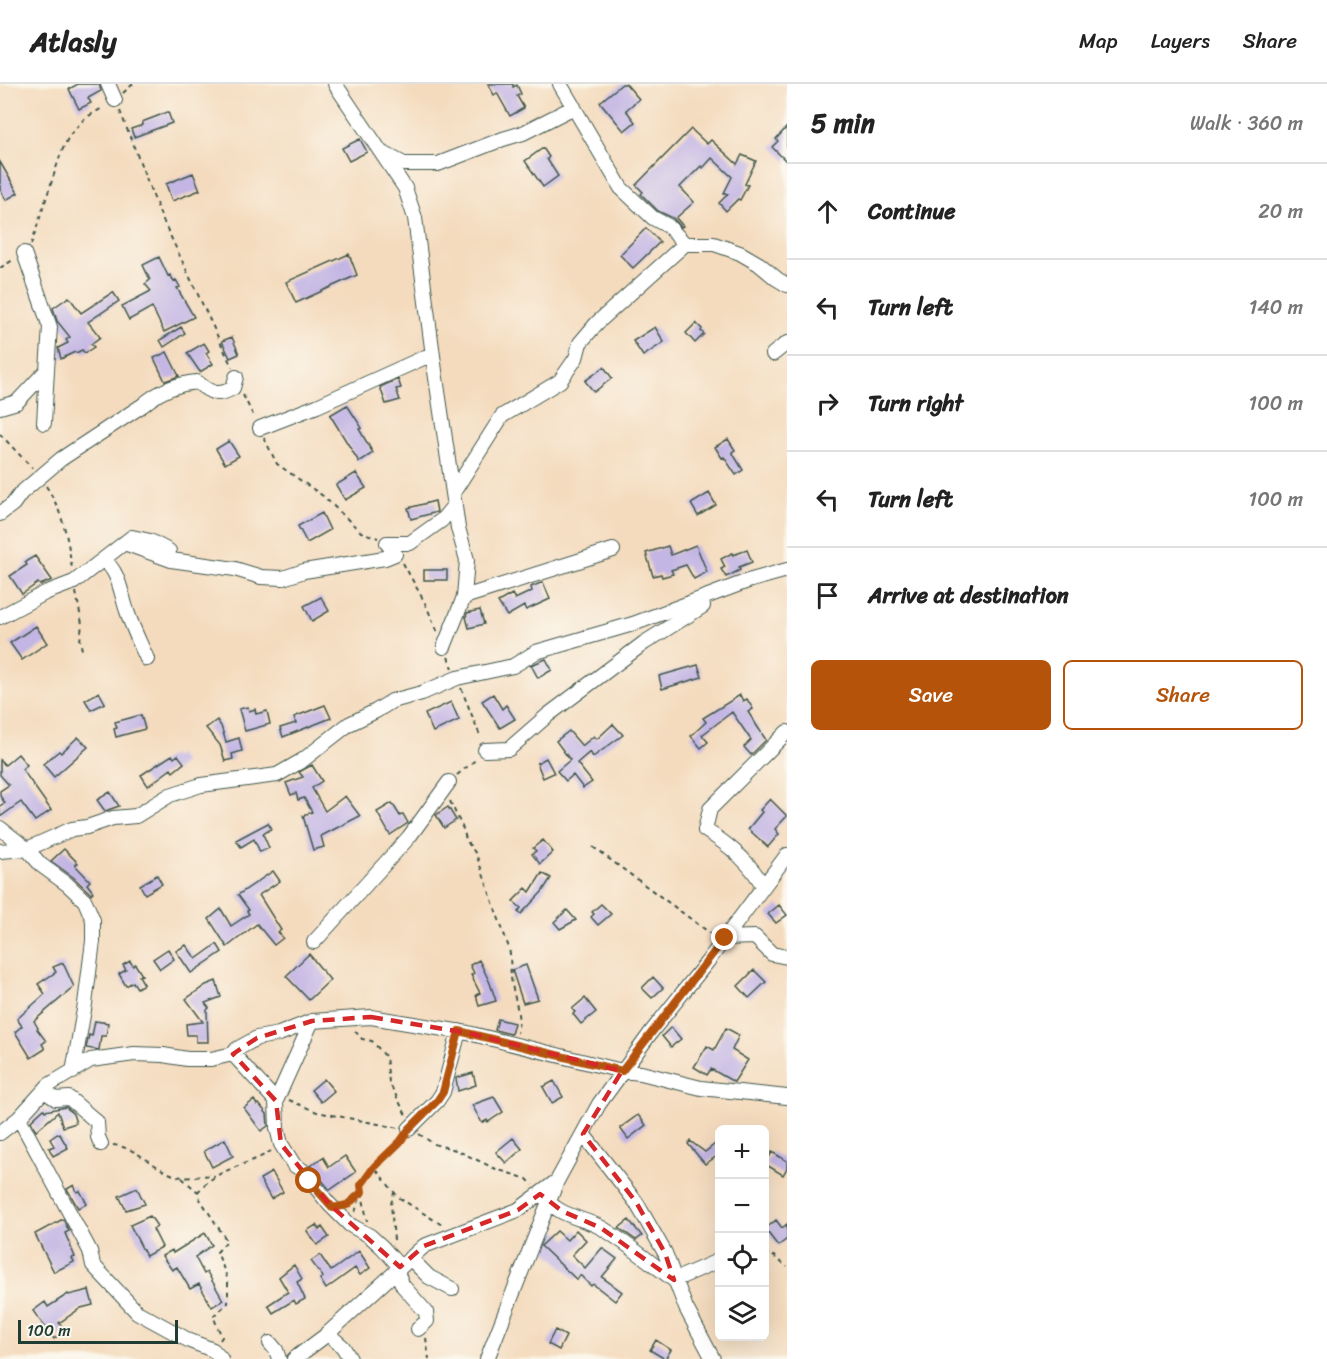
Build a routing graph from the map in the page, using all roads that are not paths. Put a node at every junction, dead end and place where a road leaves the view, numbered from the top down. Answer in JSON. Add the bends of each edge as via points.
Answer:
{"nodes":[{"id":1,"x":108,"y":84,"type":"edge"},
{"id":2,"x":335,"y":84,"type":"edge"},
{"id":3,"x":560,"y":84,"type":"edge"},
{"id":4,"x":115,"y":100,"type":"road end"},
{"id":5,"x":574,"y":107,"type":"junction"},
{"id":6,"x":383,"y":153,"type":"junction"},
{"id":7,"x":685,"y":244,"type":"junction"},
{"id":8,"x":24,"y":253,"type":"road end"},
{"id":9,"x":787,"y":285,"type":"edge"},
{"id":10,"x":787,"y":343,"type":"edge"},
{"id":11,"x":432,"y":354,"type":"junction"},
{"id":12,"x":773,"y":354,"type":"dead end"},
{"id":13,"x":47,"y":370,"type":"junction"},
{"id":14,"x":236,"y":377,"type":"dead end"},
{"id":15,"x":0,"y":407,"type":"edge"},
{"id":16,"x":44,"y":423,"type":"dead end"},
{"id":17,"x":260,"y":428,"type":"dead end"},
{"id":18,"x":454,"y":498,"type":"junction"},
{"id":19,"x":0,"y":514,"type":"edge"},
{"id":20,"x":613,"y":550,"type":"dead end"},
{"id":21,"x":103,"y":560,"type":"junction"},
{"id":22,"x":787,"y":570,"type":"edge"},
{"id":23,"x":732,"y":587,"type":"junction"},
{"id":24,"x":464,"y":597,"type":"junction"},
{"id":25,"x":0,"y":617,"type":"edge"},
{"id":26,"x":444,"y":647,"type":"dead end"},
{"id":27,"x":147,"y":659,"type":"dead end"},
{"id":28,"x":787,"y":732,"type":"edge"},
{"id":29,"x":485,"y":750,"type":"dead end"},
{"id":30,"x":449,"y":782,"type":"dead end"},
{"id":31,"x":0,"y":828,"type":"edge"},
{"id":32,"x":27,"y":849,"type":"junction"},
{"id":33,"x":0,"y":851,"type":"edge"},
{"id":34,"x":785,"y":858,"type":"edge"},
{"id":35,"x":787,"y":875,"type":"edge"},
{"id":36,"x":763,"y":886,"type":"junction"},
{"id":37,"x":725,"y":938,"type":"junction"},
{"id":38,"x":314,"y":942,"type":"dead end"},
{"id":39,"x":787,"y":957,"type":"edge"},
{"id":40,"x":312,"y":1021,"type":"junction"},
{"id":41,"x":459,"y":1031,"type":"junction"},
{"id":42,"x":233,"y":1054,"type":"junction"},
{"id":43,"x":622,"y":1071,"type":"junction"},
{"id":44,"x":73,"y":1072,"type":"junction"},
{"id":45,"x":44,"y":1091,"type":"junction"},
{"id":46,"x":787,"y":1097,"type":"edge"},
{"id":47,"x":277,"y":1099,"type":"junction"},
{"id":48,"x":19,"y":1118,"type":"junction"},
{"id":49,"x":410,"y":1128,"type":"road end"},
{"id":50,"x":0,"y":1133,"type":"edge"},
{"id":51,"x":584,"y":1134,"type":"junction"},
{"id":52,"x":101,"y":1144,"type":"road end"},
{"id":53,"x":545,"y":1198,"type":"junction"},
{"id":54,"x":715,"y":1262,"type":"edge"},
{"id":55,"x":400,"y":1263,"type":"junction"},
{"id":56,"x":674,"y":1281,"type":"junction"},
{"id":57,"x":452,"y":1289,"type":"dead end"},
{"id":58,"x":418,"y":1329,"type":"road end"},
{"id":59,"x":327,"y":1333,"type":"junction"},
{"id":60,"x":270,"y":1343,"type":"dead end"},
{"id":61,"x":217,"y":1355,"type":"edge"},
{"id":62,"x":279,"y":1359,"type":"edge"},
{"id":63,"x":294,"y":1359,"type":"edge"},
{"id":64,"x":350,"y":1359,"type":"edge"},
{"id":65,"x":487,"y":1359,"type":"edge"},
{"id":66,"x":713,"y":1359,"type":"edge"}],
"edges":[{"from":1,"to":4,"type":"street"},
{"from":2,"to":6,"type":"street"},
{"from":3,"to":5,"type":"street"},
{"from":5,"to":6,"type":"street","via":[[523,133],[438,164],[404,164]]},
{"from":5,"to":7,"type":"street","via":[[621,188]]},
{"from":6,"to":11,"type":"street","via":[[405,188],[415,218]]},
{"from":7,"to":9,"type":"street","via":[[714,244],[740,253]]},
{"from":7,"to":18,"type":"street","via":[[588,333],[560,381],[502,416]]},
{"from":8,"to":13,"type":"street","via":[[50,327]]},
{"from":10,"to":12,"type":"street"},
{"from":11,"to":17,"type":"street"},
{"from":11,"to":18,"type":"street"},
{"from":13,"to":15,"type":"street","via":[[17,402]]},
{"from":13,"to":16,"type":"street"},
{"from":14,"to":19,"type":"street","via":[[233,388],[219,394],[210,393],[197,382],[182,383],[155,394],[61,459]]},
{"from":18,"to":21,"type":"street","via":[[442,520],[410,543],[387,543],[395,554],[283,578],[261,577],[235,569],[234,564],[189,557],[132,537]]},
{"from":18,"to":24,"type":"street","via":[[467,560]]},
{"from":20,"to":24,"type":"street"},
{"from":21,"to":25,"type":"street","via":[[74,582]]},
{"from":21,"to":27,"type":"street","via":[[120,586]]},
{"from":22,"to":23,"type":"street"},
{"from":23,"to":29,"type":"street","via":[[644,643],[509,749]]},
{"from":23,"to":32,"type":"street","via":[[633,624],[536,652],[513,666],[457,678],[392,701],[349,724],[277,775],[201,785],[171,795],[136,816],[72,829]]},
{"from":24,"to":26,"type":"street"},
{"from":28,"to":36,"type":"street","via":[[710,809],[705,830],[722,840],[755,871]]},
{"from":30,"to":38,"type":"street","via":[[409,837]]},
{"from":31,"to":32,"type":"street"},
{"from":32,"to":33,"type":"street"},
{"from":32,"to":44,"type":"street","via":[[85,901],[93,920],[85,1004]]},
{"from":34,"to":35,"type":"street"},
{"from":34,"to":36,"type":"street"},
{"from":36,"to":37,"type":"street"},
{"from":37,"to":39,"type":"street","via":[[755,937],[772,954]]},
{"from":37,"to":43,"type":"street"},
{"from":40,"to":41,"type":"street","via":[[371,1017]]},
{"from":40,"to":42,"type":"street","via":[[257,1038]]},
{"from":40,"to":47,"type":"street"},
{"from":41,"to":43,"type":"street"},
{"from":41,"to":49,"type":"street","via":[[443,1092]]},
{"from":42,"to":44,"type":"street","via":[[187,1059],[134,1054],[91,1060]]},
{"from":42,"to":47,"type":"street"},
{"from":43,"to":46,"type":"street","via":[[701,1088]]},
{"from":43,"to":51,"type":"street"},
{"from":44,"to":45,"type":"street"},
{"from":45,"to":48,"type":"street"},
{"from":45,"to":52,"type":"street","via":[[56,1099],[69,1098],[97,1122]]},
{"from":47,"to":55,"type":"street","via":[[281,1144],[294,1165],[348,1222]]},
{"from":48,"to":50,"type":"street"},
{"from":48,"to":61,"type":"street","via":[[90,1251],[93,1265],[138,1312]]},
{"from":51,"to":53,"type":"street"},
{"from":51,"to":56,"type":"street","via":[[636,1202],[665,1253]]},
{"from":53,"to":55,"type":"street","via":[[424,1246]]},
{"from":53,"to":56,"type":"street","via":[[562,1211],[601,1228]]},
{"from":53,"to":65,"type":"street"},
{"from":54,"to":56,"type":"street"},
{"from":55,"to":57,"type":"street"},
{"from":55,"to":58,"type":"street","via":[[403,1286],[426,1312],[427,1321]]},
{"from":55,"to":59,"type":"street"},
{"from":56,"to":66,"type":"street"},
{"from":59,"to":63,"type":"street"},
{"from":59,"to":64,"type":"street"},
{"from":60,"to":62,"type":"street"}]}
